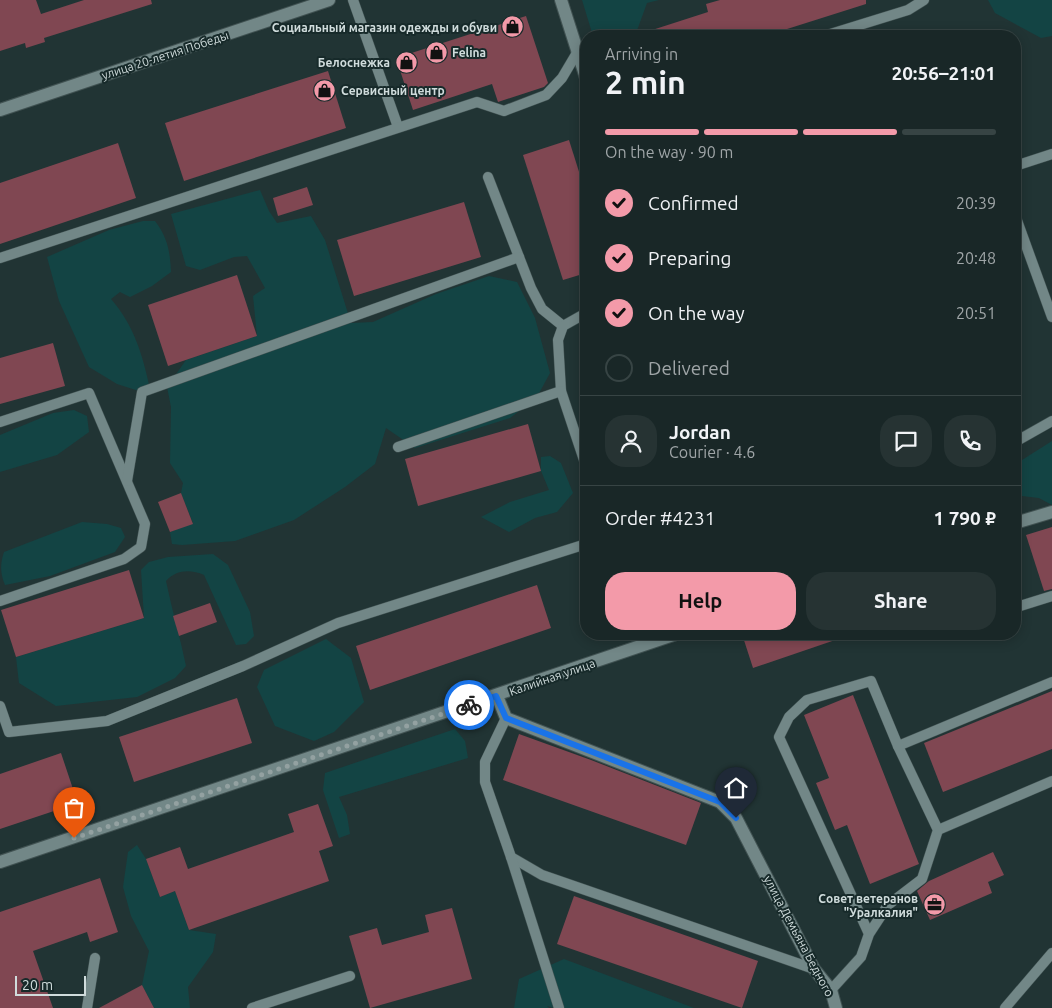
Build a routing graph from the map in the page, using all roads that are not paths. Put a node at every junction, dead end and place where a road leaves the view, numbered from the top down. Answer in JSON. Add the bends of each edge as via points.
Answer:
{"nodes":[{"id":1,"x":329,"y":0,"type":"edge"},
{"id":2,"x":353,"y":0,"type":"edge"},
{"id":3,"x":561,"y":0,"type":"edge"},
{"id":4,"x":924,"y":0,"type":"edge"},
{"id":5,"x":843,"y":30,"type":"edge"},
{"id":6,"x":578,"y":51,"type":"junction"},
{"id":7,"x":580,"y":58,"type":"edge"},
{"id":8,"x":0,"y":110,"type":"edge"},
{"id":9,"x":398,"y":127,"type":"junction"},
{"id":10,"x":1052,"y":154,"type":"edge"},
{"id":11,"x":1021,"y":164,"type":"edge"},
{"id":12,"x":488,"y":177,"type":"dead end"},
{"id":13,"x":1021,"y":231,"type":"edge"},
{"id":14,"x":519,"y":257,"type":"junction"},
{"id":15,"x":0,"y":258,"type":"edge"},
{"id":16,"x":580,"y":316,"type":"edge"},
{"id":17,"x":1052,"y":317,"type":"edge"},
{"id":18,"x":563,"y":326,"type":"junction"},
{"id":19,"x":561,"y":391,"type":"junction"},
{"id":20,"x":1052,"y":421,"type":"edge"},
{"id":21,"x":0,"y":422,"type":"edge"},
{"id":22,"x":1021,"y":439,"type":"edge"},
{"id":23,"x":398,"y":447,"type":"dead end"},
{"id":24,"x":580,"y":448,"type":"edge"},
{"id":25,"x":127,"y":481,"type":"junction"},
{"id":26,"x":1052,"y":512,"type":"edge"},
{"id":27,"x":1021,"y":521,"type":"edge"},
{"id":28,"x":580,"y":546,"type":"edge"},
{"id":29,"x":1052,"y":596,"type":"edge"},
{"id":30,"x":0,"y":601,"type":"edge"},
{"id":31,"x":1021,"y":606,"type":"edge"},
{"id":32,"x":659,"y":640,"type":"edge"},
{"id":33,"x":1052,"y":682,"type":"edge"},
{"id":34,"x":496,"y":696,"type":"junction"},
{"id":35,"x":0,"y":706,"type":"edge"},
{"id":36,"x":506,"y":718,"type":"junction"},
{"id":37,"x":3,"y":722,"type":"edge"},
{"id":38,"x":898,"y":746,"type":"junction"},
{"id":39,"x":1052,"y":781,"type":"edge"},
{"id":40,"x":938,"y":830,"type":"junction"},
{"id":41,"x":512,"y":857,"type":"junction"},
{"id":42,"x":0,"y":862,"type":"edge"},
{"id":43,"x":869,"y":934,"type":"junction"},
{"id":44,"x":1052,"y":953,"type":"edge"},
{"id":45,"x":95,"y":958,"type":"dead end"},
{"id":46,"x":814,"y":969,"type":"junction"},
{"id":47,"x":350,"y":976,"type":"dead end"},
{"id":48,"x":831,"y":990,"type":"junction"},
{"id":49,"x":86,"y":1008,"type":"edge"},
{"id":50,"x":252,"y":1008,"type":"edge"},
{"id":51,"x":559,"y":1008,"type":"edge"},
{"id":52,"x":836,"y":1008,"type":"edge"},
{"id":53,"x":1005,"y":1008,"type":"edge"}],
"edges":[{"from":1,"to":8,"type":"street","name":"улица 20-летия Победы"},
{"from":2,"to":9,"type":"lane"},
{"from":3,"to":6,"type":"street"},
{"from":4,"to":5,"type":"lane","via":[[908,10]]},
{"from":6,"to":7,"type":"street"},
{"from":6,"to":9,"type":"lane","via":[[562,78],[546,95],[504,111],[477,102]]},
{"from":9,"to":15,"type":"lane"},
{"from":10,"to":11,"type":"lane"},
{"from":12,"to":14,"type":"lane"},
{"from":13,"to":17,"type":"lane"},
{"from":14,"to":18,"type":"lane","via":[[542,309]]},
{"from":14,"to":25,"type":"lane","via":[[142,392]]},
{"from":16,"to":18,"type":"lane"},
{"from":18,"to":19,"type":"lane","via":[[558,340]]},
{"from":19,"to":23,"type":"lane"},
{"from":19,"to":24,"type":"lane"},
{"from":20,"to":22,"type":"lane"},
{"from":21,"to":25,"type":"lane","via":[[89,393]]},
{"from":25,"to":30,"type":"lane","via":[[145,524],[141,546],[124,559]]},
{"from":26,"to":27,"type":"street"},
{"from":28,"to":37,"type":"lane","via":[[338,623],[107,721],[9,732]]},
{"from":29,"to":31,"type":"lane"},
{"from":32,"to":34,"type":"street","name":"Калийная улица"},
{"from":33,"to":38,"type":"lane"},
{"from":34,"to":36,"type":"street"},
{"from":34,"to":42,"type":"street","name":"Калийная улица"},
{"from":35,"to":37,"type":"lane"},
{"from":36,"to":41,"type":"lane","via":[[485,762],[485,782]]},
{"from":36,"to":46,"type":"street","name":"улица Демьяна Бедного","via":[[720,802],[736,818]]},
{"from":38,"to":40,"type":"lane"},
{"from":38,"to":43,"type":"lane","via":[[871,681],[807,700],[789,717],[779,737]]},
{"from":39,"to":40,"type":"lane"},
{"from":40,"to":43,"type":"lane","via":[[922,879],[888,905]]},
{"from":41,"to":46,"type":"lane","via":[[542,875]]},
{"from":41,"to":51,"type":"lane"},
{"from":43,"to":48,"type":"lane","via":[[861,957]]},
{"from":44,"to":53,"type":"lane"},
{"from":45,"to":49,"type":"lane"},
{"from":46,"to":48,"type":"street","name":"улица Демьяна Бедного"},
{"from":47,"to":50,"type":"lane"},
{"from":48,"to":52,"type":"street","name":"улица Демьяна Бедного"}]}
